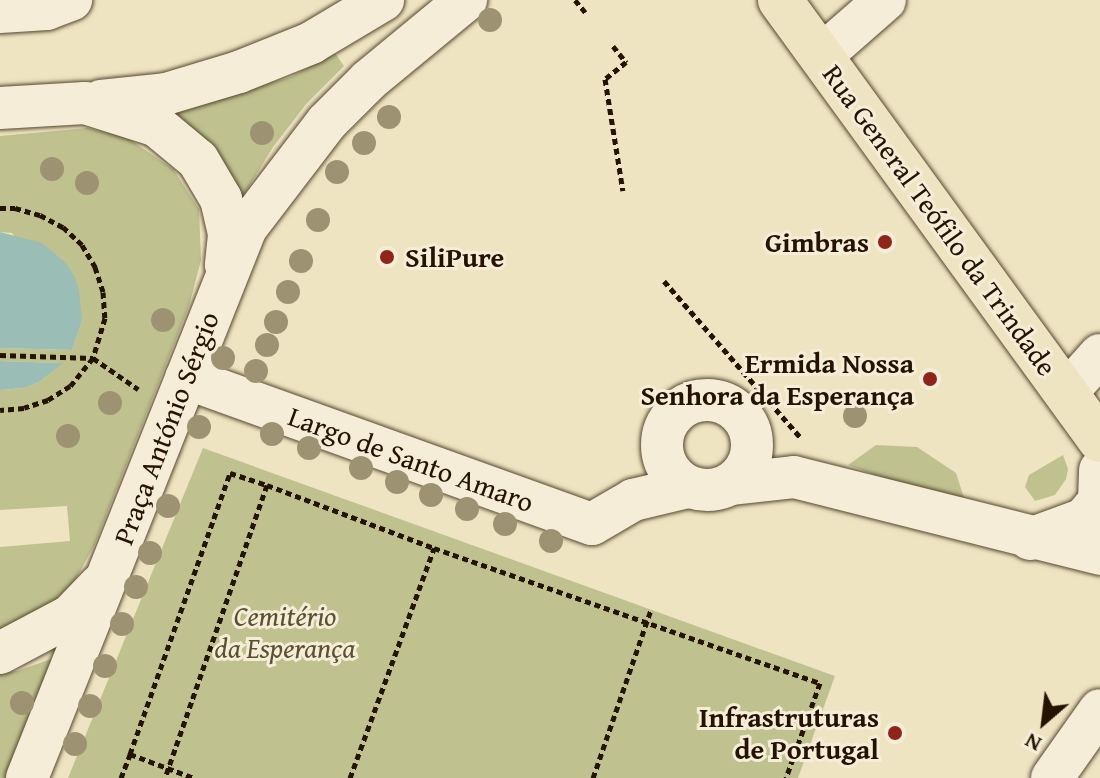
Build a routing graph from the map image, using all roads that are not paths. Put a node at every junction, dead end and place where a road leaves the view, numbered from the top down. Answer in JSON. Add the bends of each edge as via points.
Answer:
{"nodes":[{"id":1,"x":71,"y":0,"type":"edge"},
{"id":2,"x":383,"y":0,"type":"edge"},
{"id":3,"x":466,"y":0,"type":"edge"},
{"id":4,"x":780,"y":0,"type":"edge"},
{"id":5,"x":885,"y":0,"type":"edge"},
{"id":6,"x":0,"y":12,"type":"edge"},
{"id":7,"x":821,"y":56,"type":"junction"},
{"id":8,"x":85,"y":103,"type":"junction"},
{"id":9,"x":0,"y":108,"type":"edge"},
{"id":10,"x":225,"y":278,"type":"junction"},
{"id":11,"x":1100,"y":355,"type":"edge"},
{"id":12,"x":186,"y":378,"type":"junction"},
{"id":13,"x":1066,"y":393,"type":"junction"},
{"id":14,"x":739,"y":413,"type":"junction"},
{"id":15,"x":664,"y":431,"type":"junction"},
{"id":16,"x":1100,"y":440,"type":"edge"},
{"id":17,"x":800,"y":461,"type":"junction"},
{"id":18,"x":1100,"y":470,"type":"edge"},
{"id":19,"x":730,"y":484,"type":"junction"},
{"id":20,"x":688,"y":487,"type":"junction"},
{"id":21,"x":633,"y":500,"type":"junction"},
{"id":22,"x":1030,"y":539,"type":"junction"},
{"id":23,"x":1100,"y":554,"type":"edge"},
{"id":24,"x":107,"y":577,"type":"junction"},
{"id":25,"x":1100,"y":580,"type":"edge"},
{"id":26,"x":0,"y":653,"type":"edge"},
{"id":27,"x":1100,"y":710,"type":"edge"},
{"id":28,"x":27,"y":778,"type":"edge"},
{"id":29,"x":1052,"y":778,"type":"edge"}],
"edges":[{"from":1,"to":6,"type":"street","via":[[47,9]]},
{"from":2,"to":8,"type":"street","name":"Praça António Sérgio","via":[[311,43],[239,72],[166,94]]},
{"from":3,"to":10,"type":"street","name":"Praça António Sérgio","via":[[327,122],[250,221]]},
{"from":4,"to":7,"type":"main road","name":"Rua General Teófilo da Trindade"},
{"from":5,"to":7,"type":"street"},
{"from":7,"to":13,"type":"main road","name":"Rua General Teófilo da Trindade"},
{"from":8,"to":9,"type":"street","name":"Praça António Sérgio"},
{"from":8,"to":10,"type":"street","name":"Praça António Sérgio","via":[[157,126],[198,160],[221,199],[229,235]]},
{"from":10,"to":12,"type":"street","name":"Praça António Sérgio"},
{"from":11,"to":13,"type":"street"},
{"from":12,"to":21,"type":"street","name":"Largo de Santo Amaro","via":[[592,524]]},
{"from":12,"to":24,"type":"street","name":"Praça António Sérgio"},
{"from":13,"to":16,"type":"main road","name":"Rua General Teófilo da Trindade"},
{"from":14,"to":15,"type":"street","via":[[718,401],[696,401],[679,409]]},
{"from":14,"to":17,"type":"street"},
{"from":14,"to":19,"type":"street","via":[[751,435],[752,453],[744,472]]},
{"from":15,"to":20,"type":"street","via":[[662,455],[671,474]]},
{"from":15,"to":21,"type":"street"},
{"from":17,"to":19,"type":"street"},
{"from":17,"to":22,"type":"street"},
{"from":18,"to":22,"type":"street","via":[[1099,501],[1084,519]]},
{"from":19,"to":20,"type":"street","via":[[704,490]]},
{"from":20,"to":21,"type":"street"},
{"from":22,"to":23,"type":"street"},
{"from":22,"to":25,"type":"street"},
{"from":24,"to":26,"type":"street","name":"Praça António Sérgio","via":[[70,616]]},
{"from":24,"to":28,"type":"street","name":"Praça António Sérgio"},
{"from":27,"to":29,"type":"street"}]}
